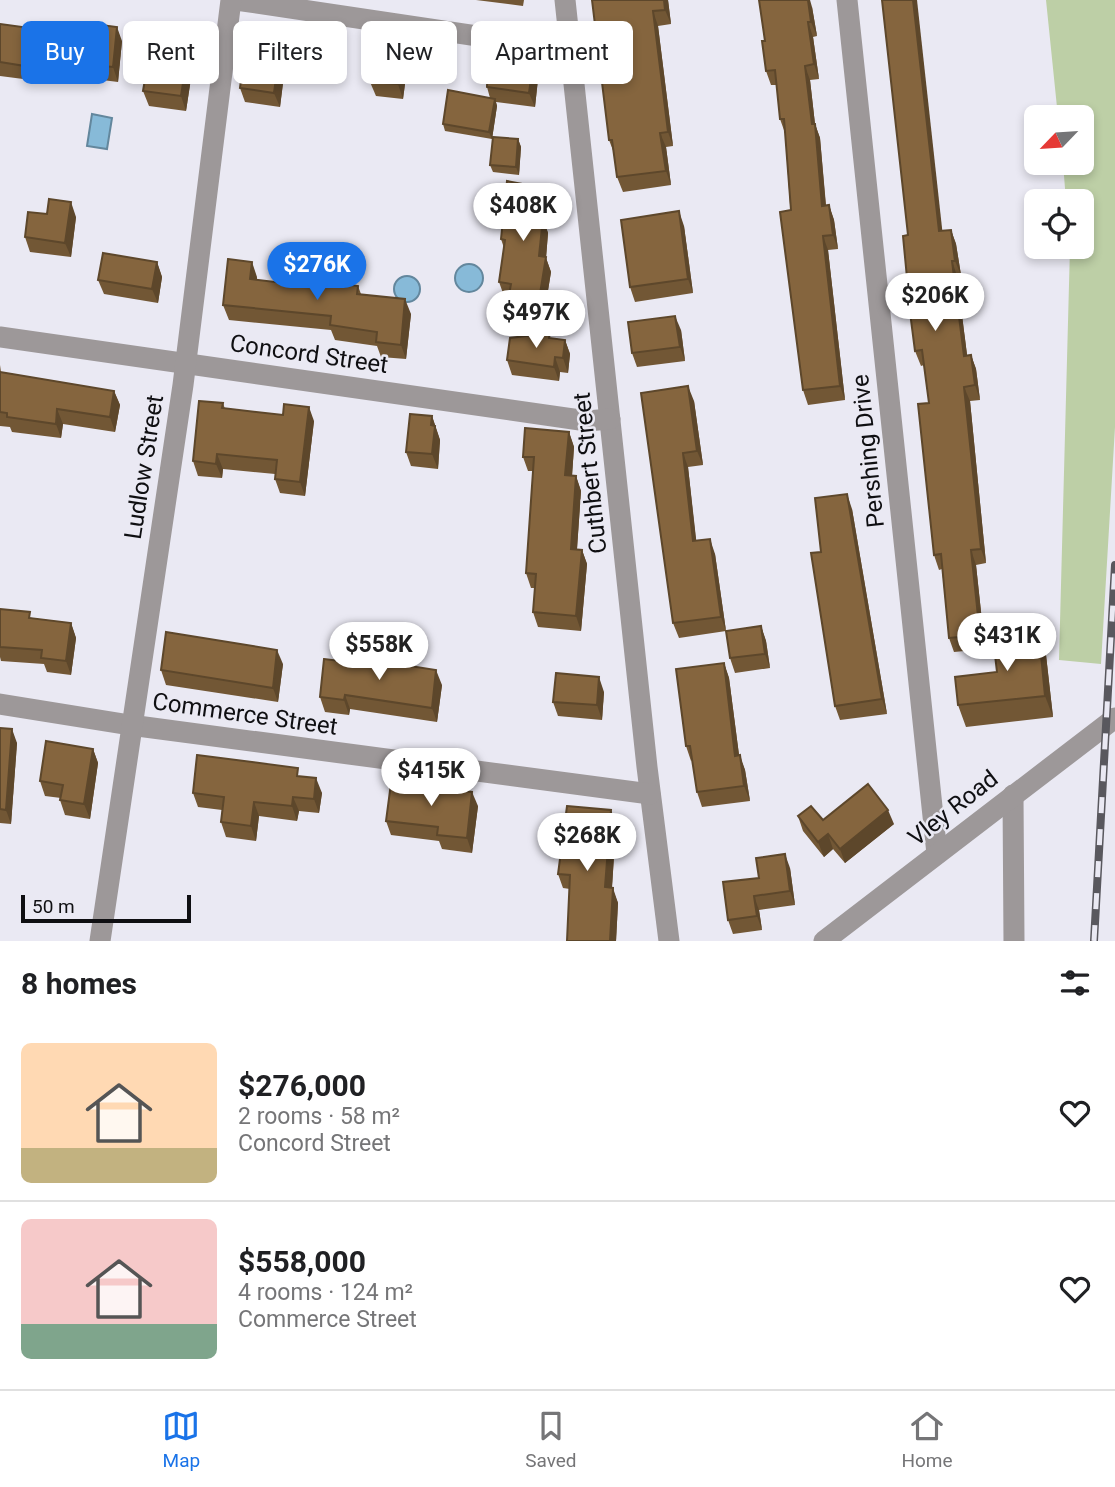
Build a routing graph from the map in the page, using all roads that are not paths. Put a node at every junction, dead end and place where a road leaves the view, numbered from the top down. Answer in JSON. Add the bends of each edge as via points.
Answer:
{"nodes":[{"id":1,"x":231,"y":0,"type":"edge"},
{"id":2,"x":236,"y":0,"type":"edge"},
{"id":3,"x":565,"y":0,"type":"edge"},
{"id":4,"x":847,"y":0,"type":"edge"},
{"id":5,"x":350,"y":9,"type":"edge"},
{"id":6,"x":568,"y":21,"type":"edge"},
{"id":7,"x":471,"y":31,"type":"edge"},
{"id":8,"x":575,"y":84,"type":"edge"},
{"id":9,"x":0,"y":337,"type":"edge"},
{"id":10,"x":186,"y":363,"type":"junction"},
{"id":11,"x":611,"y":419,"type":"junction"},
{"id":12,"x":0,"y":704,"type":"edge"},
{"id":13,"x":1115,"y":719,"type":"edge"},
{"id":14,"x":130,"y":725,"type":"junction"},
{"id":15,"x":650,"y":794,"type":"junction"},
{"id":16,"x":1013,"y":795,"type":"junction"},
{"id":17,"x":937,"y":854,"type":"junction"},
{"id":18,"x":100,"y":941,"type":"edge"},
{"id":19,"x":669,"y":941,"type":"edge"},
{"id":20,"x":824,"y":941,"type":"edge"},
{"id":21,"x":1014,"y":941,"type":"edge"}],
"edges":[{"from":1,"to":10,"type":"street","name":"Ludlow Street"},
{"from":2,"to":5,"type":"street"},
{"from":3,"to":6,"type":"street","name":"Cuthbert Street"},
{"from":4,"to":17,"type":"street","name":"Pershing Drive"},
{"from":5,"to":7,"type":"street"},
{"from":8,"to":11,"type":"street","name":"Cuthbert Street"},
{"from":9,"to":10,"type":"street","name":"Concord Street"},
{"from":10,"to":11,"type":"street","name":"Concord Street","via":[[587,421]]},
{"from":10,"to":14,"type":"street","name":"Ludlow Street"},
{"from":11,"to":15,"type":"street","name":"Cuthbert Street"},
{"from":12,"to":14,"type":"street","name":"Commerce Street"},
{"from":13,"to":16,"type":"street","name":"Vley Road"},
{"from":14,"to":15,"type":"street","name":"Commerce Street"},
{"from":14,"to":18,"type":"street","name":"Ludlow Street"},
{"from":15,"to":19,"type":"street","name":"Cuthbert Street"},
{"from":16,"to":17,"type":"street","name":"Vley Road"},
{"from":16,"to":21,"type":"street"},
{"from":17,"to":20,"type":"street","name":"Vley Road"}]}
